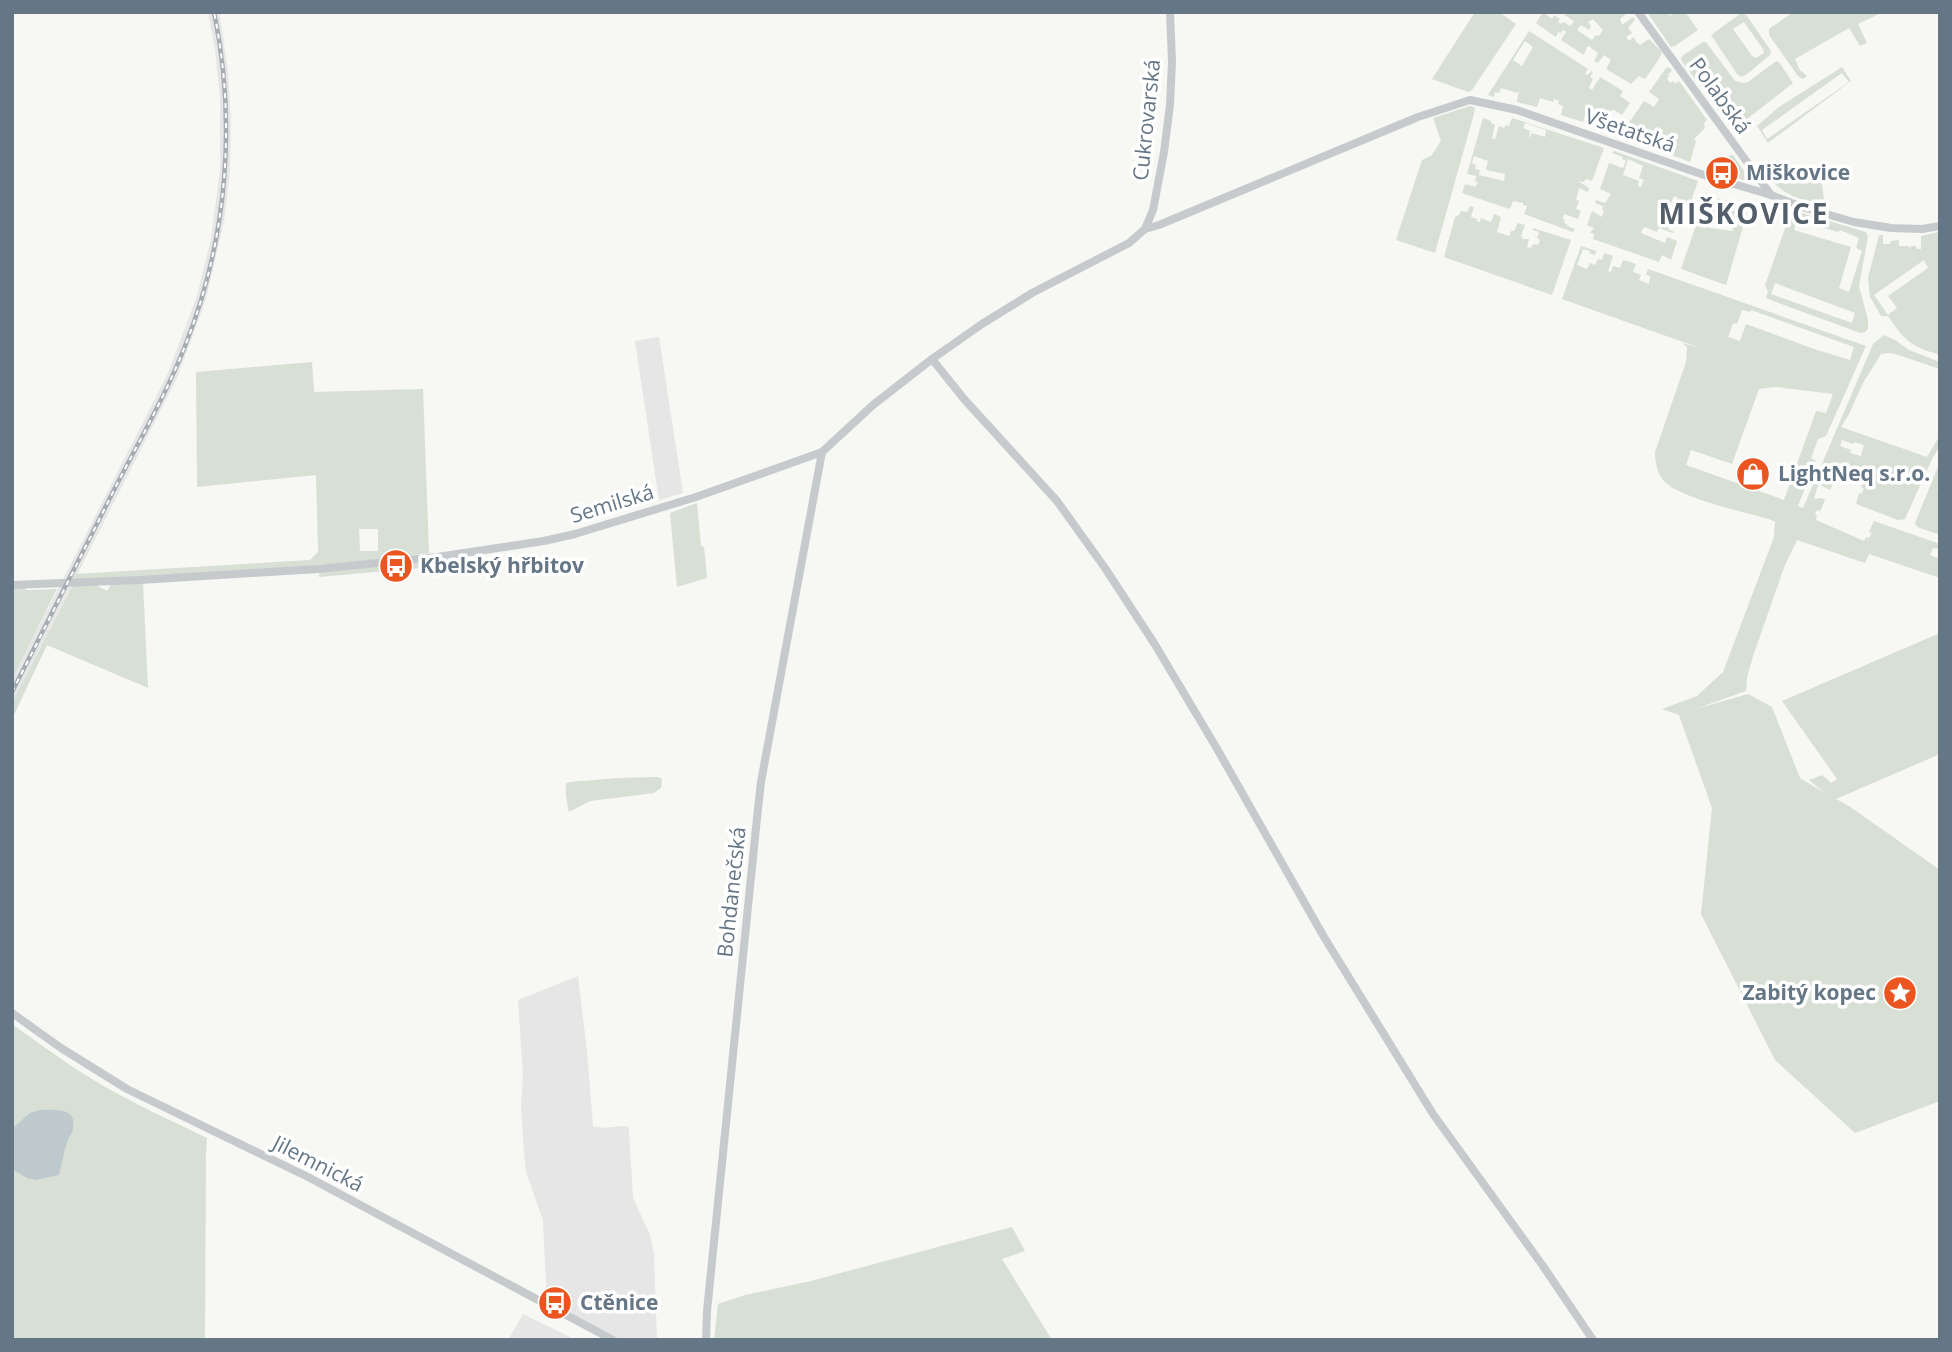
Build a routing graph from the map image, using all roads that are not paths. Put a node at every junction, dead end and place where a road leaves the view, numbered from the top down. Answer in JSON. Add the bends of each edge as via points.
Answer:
{"nodes":[{"id":1,"x":1170,"y":12,"type":"edge"},
{"id":2,"x":1638,"y":12,"type":"edge"},
{"id":3,"x":1477,"y":100,"type":"joint"},
{"id":4,"x":1771,"y":195,"type":"junction"},
{"id":5,"x":1940,"y":226,"type":"edge"},
{"id":6,"x":1145,"y":229,"type":"junction"},
{"id":7,"x":932,"y":359,"type":"junction"},
{"id":8,"x":822,"y":452,"type":"junction"},
{"id":9,"x":12,"y":584,"type":"edge"},
{"id":10,"x":12,"y":1013,"type":"edge"},
{"id":11,"x":613,"y":1340,"type":"edge"},
{"id":12,"x":706,"y":1340,"type":"edge"},
{"id":13,"x":1593,"y":1340,"type":"edge"}],
"edges":[{"from":1,"to":6,"type":"street","name":"Cukrovarská","via":[[1170,105],[1153,210]]},
{"from":2,"to":4,"type":"street","name":"Polabská"},
{"from":3,"to":4,"type":"street","name":"Všetatská"},
{"from":3,"to":6,"type":"street","name":"Semilská","via":[[1418,117]]},
{"from":4,"to":5,"type":"street","via":[[1877,227]]},
{"from":6,"to":7,"type":"street","name":"Semilská","via":[[1129,243],[1022,299]]},
{"from":7,"to":8,"type":"street","name":"Semilská"},
{"from":7,"to":13,"type":"street","via":[[1057,501],[1105,568],[1154,643],[1425,1103]]},
{"from":8,"to":9,"type":"street","name":"Semilská","via":[[696,497],[544,541],[320,569]]},
{"from":8,"to":12,"type":"street","name":"Bohdanečská","via":[[761,782]]},
{"from":10,"to":11,"type":"street","name":"Jilemnická","via":[[127,1089],[308,1177]]}]}
